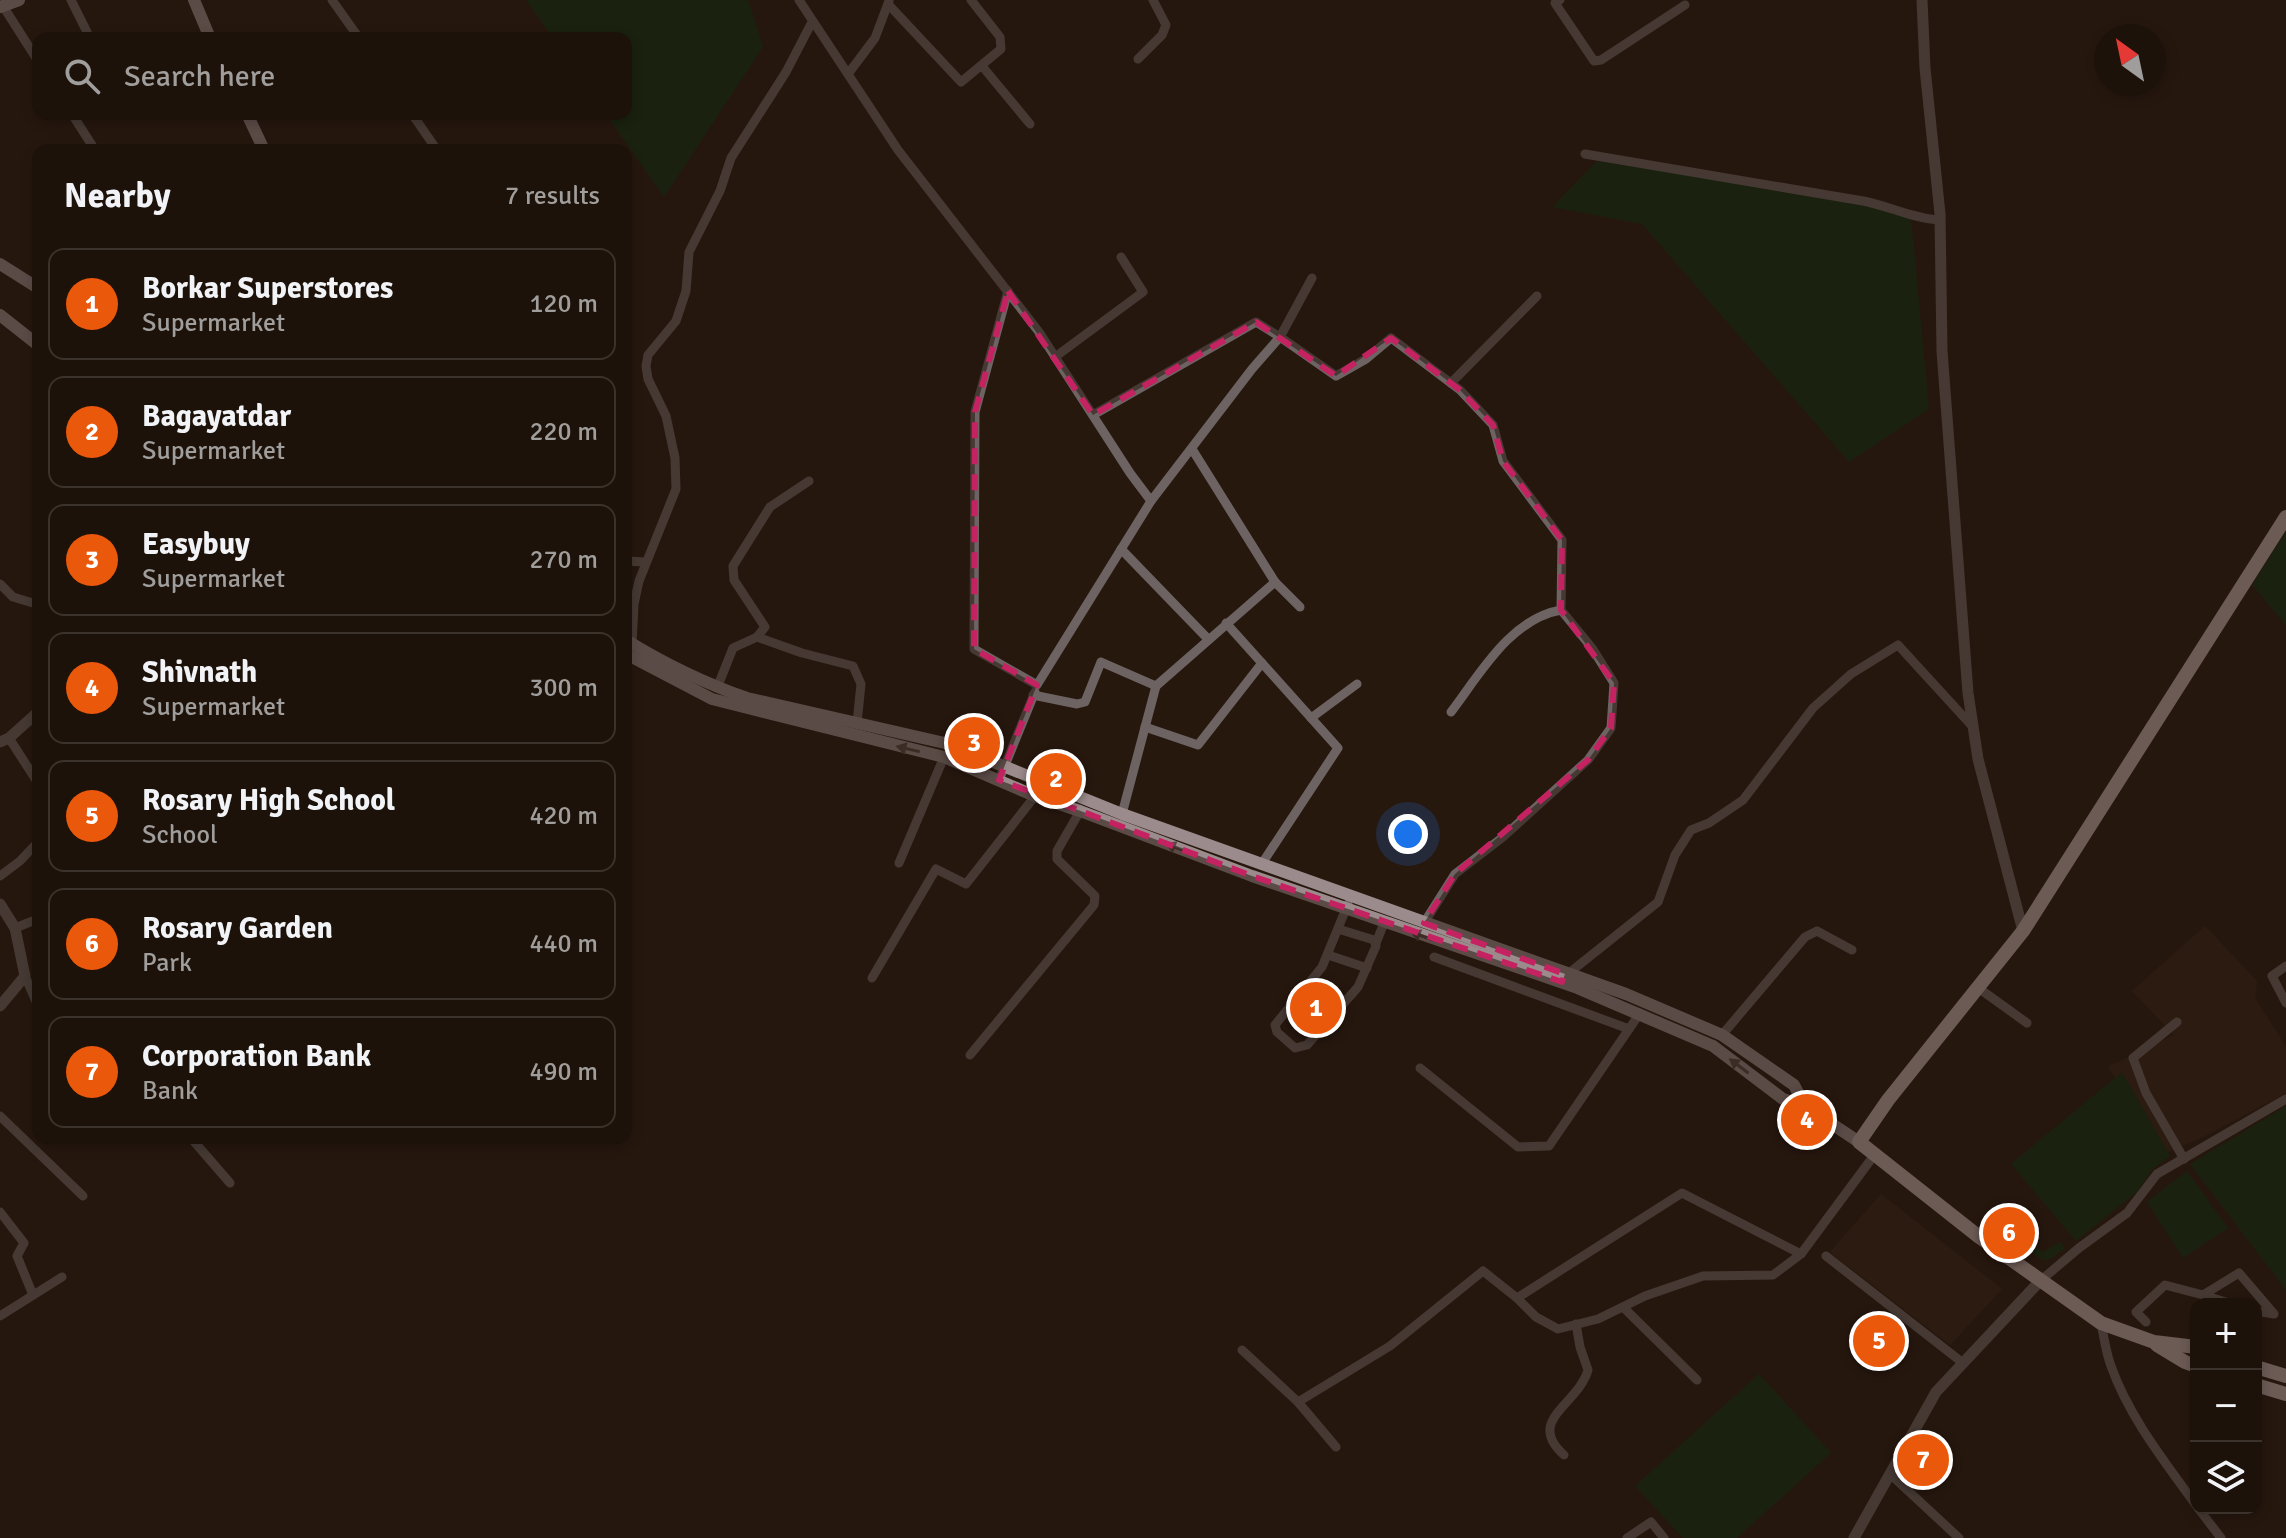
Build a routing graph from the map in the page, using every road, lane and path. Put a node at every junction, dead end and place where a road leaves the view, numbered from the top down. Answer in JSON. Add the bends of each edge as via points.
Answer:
{"nodes":[{"id":1,"x":19,"y":0,"type":"edge"},
{"id":2,"x":71,"y":0,"type":"edge"},
{"id":3,"x":194,"y":0,"type":"edge"},
{"id":4,"x":332,"y":0,"type":"edge"},
{"id":5,"x":799,"y":0,"type":"edge"},
{"id":6,"x":971,"y":0,"type":"edge"},
{"id":7,"x":1153,"y":0,"type":"edge"},
{"id":8,"x":1922,"y":0,"type":"edge"},
{"id":9,"x":1556,"y":1,"type":"edge"},
{"id":10,"x":888,"y":2,"type":"edge"},
{"id":11,"x":1685,"y":5,"type":"dead end"},
{"id":12,"x":1,"y":7,"type":"edge"},
{"id":13,"x":812,"y":22,"type":"junction"},
{"id":14,"x":87,"y":32,"type":"dead end"},
{"id":15,"x":207,"y":32,"type":"edge"},
{"id":16,"x":355,"y":32,"type":"edge"},
{"id":17,"x":32,"y":52,"type":"edge"},
{"id":18,"x":1138,"y":59,"type":"dead end"},
{"id":19,"x":982,"y":66,"type":"junction"},
{"id":20,"x":848,"y":74,"type":"junction"},
{"id":21,"x":76,"y":120,"type":"edge"},
{"id":22,"x":250,"y":120,"type":"edge"},
{"id":23,"x":416,"y":120,"type":"edge"},
{"id":24,"x":1030,"y":124,"type":"dead end"},
{"id":25,"x":91,"y":144,"type":"edge"},
{"id":26,"x":261,"y":144,"type":"edge"},
{"id":27,"x":433,"y":144,"type":"edge"},
{"id":28,"x":1585,"y":154,"type":"dead end"},
{"id":29,"x":1940,"y":220,"type":"junction"},
{"id":30,"x":1121,"y":257,"type":"dead end"},
{"id":31,"x":0,"y":264,"type":"edge"},
{"id":32,"x":1312,"y":278,"type":"dead end"},
{"id":33,"x":32,"y":284,"type":"edge"},
{"id":34,"x":1008,"y":291,"type":"junction"},
{"id":35,"x":1537,"y":296,"type":"dead end"},
{"id":36,"x":2,"y":317,"type":"edge"},
{"id":37,"x":1280,"y":337,"type":"junction"},
{"id":38,"x":32,"y":340,"type":"edge"},
{"id":39,"x":1055,"y":357,"type":"junction"},
{"id":40,"x":1451,"y":383,"type":"junction"},
{"id":41,"x":1093,"y":415,"type":"junction"},
{"id":42,"x":1192,"y":449,"type":"junction"},
{"id":43,"x":809,"y":481,"type":"dead end"},
{"id":44,"x":1151,"y":501,"type":"junction"},
{"id":45,"x":2286,"y":517,"type":"edge"},
{"id":46,"x":1121,"y":549,"type":"junction"},
{"id":47,"x":632,"y":561,"type":"edge"},
{"id":48,"x":645,"y":562,"type":"junction"},
{"id":49,"x":1275,"y":582,"type":"junction"},
{"id":50,"x":0,"y":584,"type":"edge"},
{"id":51,"x":32,"y":603,"type":"edge"},
{"id":52,"x":1300,"y":607,"type":"dead end"},
{"id":53,"x":1561,"y":610,"type":"junction"},
{"id":54,"x":632,"y":618,"type":"edge"},
{"id":55,"x":1226,"y":623,"type":"junction"},
{"id":56,"x":757,"y":637,"type":"junction"},
{"id":57,"x":1208,"y":639,"type":"junction"},
{"id":58,"x":632,"y":648,"type":"edge"},
{"id":59,"x":632,"y":649,"type":"edge"},
{"id":60,"x":1262,"y":663,"type":"junction"},
{"id":61,"x":1357,"y":684,"type":"dead end"},
{"id":62,"x":1156,"y":686,"type":"junction"},
{"id":63,"x":717,"y":688,"type":"junction"},
{"id":64,"x":1035,"y":690,"type":"junction"},
{"id":65,"x":1451,"y":712,"type":"dead end"},
{"id":66,"x":32,"y":717,"type":"edge"},
{"id":67,"x":1311,"y":718,"type":"junction"},
{"id":68,"x":857,"y":723,"type":"junction"},
{"id":69,"x":1145,"y":727,"type":"junction"},
{"id":70,"x":1973,"y":727,"type":"junction"},
{"id":71,"x":5,"y":740,"type":"edge"},
{"id":72,"x":944,"y":757,"type":"junction"},
{"id":73,"x":1005,"y":765,"type":"junction"},
{"id":74,"x":32,"y":775,"type":"edge"},
{"id":75,"x":999,"y":780,"type":"junction"},
{"id":76,"x":1035,"y":796,"type":"junction"},
{"id":77,"x":1080,"y":811,"type":"junction"},
{"id":78,"x":1122,"y":814,"type":"junction"},
{"id":79,"x":32,"y":848,"type":"edge"},
{"id":80,"x":899,"y":863,"type":"dead end"},
{"id":81,"x":1261,"y":865,"type":"junction"},
{"id":82,"x":0,"y":876,"type":"edge"},
{"id":83,"x":1348,"y":903,"type":"junction"},
{"id":84,"x":0,"y":904,"type":"edge"},
{"id":85,"x":32,"y":921,"type":"edge"},
{"id":86,"x":1384,"y":923,"type":"junction"},
{"id":87,"x":1424,"y":923,"type":"junction"},
{"id":88,"x":15,"y":928,"type":"junction"},
{"id":89,"x":1338,"y":929,"type":"junction"},
{"id":90,"x":2023,"y":931,"type":"junction"},
{"id":91,"x":1376,"y":943,"type":"junction"},
{"id":92,"x":1852,"y":950,"type":"dead end"},
{"id":93,"x":1328,"y":955,"type":"junction"},
{"id":94,"x":1434,"y":957,"type":"dead end"},
{"id":95,"x":2286,"y":966,"type":"edge"},
{"id":96,"x":1367,"y":968,"type":"junction"},
{"id":97,"x":25,"y":976,"type":"junction"},
{"id":98,"x":872,"y":978,"type":"dead end"},
{"id":99,"x":1564,"y":978,"type":"junction"},
{"id":100,"x":1977,"y":987,"type":"junction"},
{"id":101,"x":32,"y":992,"type":"edge"},
{"id":102,"x":2286,"y":1003,"type":"edge"},
{"id":103,"x":0,"y":1006,"type":"edge"},
{"id":104,"x":1640,"y":1013,"type":"junction"},
{"id":105,"x":2177,"y":1022,"type":"dead end"},
{"id":106,"x":2027,"y":1023,"type":"dead end"},
{"id":107,"x":1629,"y":1029,"type":"junction"},
{"id":108,"x":1722,"y":1035,"type":"junction"},
{"id":109,"x":970,"y":1055,"type":"dead end"},
{"id":110,"x":1420,"y":1068,"type":"dead end"},
{"id":111,"x":2286,"y":1099,"type":"edge"},
{"id":112,"x":1805,"y":1106,"type":"junction"},
{"id":113,"x":0,"y":1116,"type":"edge"},
{"id":114,"x":1859,"y":1142,"type":"junction"},
{"id":115,"x":196,"y":1144,"type":"edge"},
{"id":116,"x":1875,"y":1154,"type":"junction"},
{"id":117,"x":2184,"y":1159,"type":"junction"},
{"id":118,"x":230,"y":1183,"type":"dead end"},
{"id":119,"x":83,"y":1196,"type":"dead end"},
{"id":120,"x":0,"y":1212,"type":"edge"},
{"id":121,"x":1801,"y":1254,"type":"junction"},
{"id":122,"x":1826,"y":1256,"type":"dead end"},
{"id":123,"x":62,"y":1277,"type":"dead end"},
{"id":124,"x":2040,"y":1281,"type":"junction"},
{"id":125,"x":33,"y":1295,"type":"junction"},
{"id":126,"x":2203,"y":1295,"type":"junction"},
{"id":127,"x":1517,"y":1298,"type":"junction"},
{"id":128,"x":2213,"y":1298,"type":"edge"},
{"id":129,"x":2260,"y":1298,"type":"edge"},
{"id":130,"x":2262,"y":1300,"type":"edge"},
{"id":131,"x":1623,"y":1307,"type":"junction"},
{"id":132,"x":2262,"y":1312,"type":"edge"},
{"id":133,"x":0,"y":1316,"type":"edge"},
{"id":134,"x":2146,"y":1322,"type":"dead end"},
{"id":135,"x":2101,"y":1323,"type":"junction"},
{"id":136,"x":1576,"y":1324,"type":"junction"},
{"id":137,"x":2154,"y":1342,"type":"junction"},
{"id":138,"x":2190,"y":1346,"type":"edge"},
{"id":139,"x":1242,"y":1350,"type":"dead end"},
{"id":140,"x":1963,"y":1363,"type":"junction"},
{"id":141,"x":2190,"y":1364,"type":"edge"},
{"id":142,"x":2262,"y":1369,"type":"edge"},
{"id":143,"x":2286,"y":1376,"type":"edge"},
{"id":144,"x":1697,"y":1380,"type":"dead end"},
{"id":145,"x":2262,"y":1387,"type":"edge"},
{"id":146,"x":2286,"y":1394,"type":"edge"},
{"id":147,"x":1298,"y":1402,"type":"junction"},
{"id":148,"x":1336,"y":1447,"type":"dead end"},
{"id":149,"x":1564,"y":1455,"type":"dead end"},
{"id":150,"x":1890,"y":1474,"type":"junction"},
{"id":151,"x":2190,"y":1497,"type":"edge"},
{"id":152,"x":2203,"y":1514,"type":"edge"},
{"id":153,"x":1627,"y":1538,"type":"edge"},
{"id":154,"x":1664,"y":1538,"type":"edge"},
{"id":155,"x":1854,"y":1538,"type":"edge"},
{"id":156,"x":1959,"y":1538,"type":"edge"},
{"id":157,"x":2221,"y":1538,"type":"edge"}],
"edges":[{"from":1,"to":12,"type":"main road"},
{"from":2,"to":14,"type":"street"},
{"from":3,"to":15,"type":"main road"},
{"from":4,"to":16,"type":"street"},
{"from":5,"to":13,"type":"street"},
{"from":6,"to":19,"type":"street","via":[[1000,37],[1001,49]]},
{"from":7,"to":18,"type":"street","via":[[1166,25]]},
{"from":8,"to":29,"type":"street"},
{"from":9,"to":11,"type":"street","via":[[1594,61]]},
{"from":10,"to":19,"type":"street","via":[[961,82]]},
{"from":10,"to":20,"type":"street","via":[[875,38]]},
{"from":12,"to":17,"type":"street"},
{"from":13,"to":20,"type":"street"},
{"from":13,"to":48,"type":"street","via":[[731,158],[689,252],[686,291],[676,321],[648,355],[648,379],[663,406],[672,444],[676,489]]},
{"from":19,"to":24,"type":"street"},
{"from":20,"to":34,"type":"street","via":[[898,150]]},
{"from":21,"to":25,"type":"street"},
{"from":22,"to":26,"type":"main road"},
{"from":23,"to":27,"type":"street"},
{"from":28,"to":29,"type":"street","via":[[1863,201]]},
{"from":29,"to":70,"type":"street","via":[[1942,351]]},
{"from":30,"to":39,"type":"street","via":[[1143,292]]},
{"from":31,"to":33,"type":"main road"},
{"from":32,"to":37,"type":"street"},
{"from":34,"to":39,"type":"street"},
{"from":34,"to":64,"type":"street","via":[[975,412],[974,649]]},
{"from":35,"to":40,"type":"street"},
{"from":36,"to":38,"type":"main road"},
{"from":37,"to":40,"type":"street","via":[[1336,376],[1391,338]]},
{"from":37,"to":41,"type":"street","via":[[1256,322]]},
{"from":37,"to":42,"type":"street"},
{"from":39,"to":41,"type":"street"},
{"from":40,"to":53,"type":"street","via":[[1493,425],[1503,461],[1562,540]]},
{"from":41,"to":44,"type":"street"},
{"from":42,"to":44,"type":"street"},
{"from":42,"to":49,"type":"street"},
{"from":43,"to":56,"type":"street","via":[[770,507],[733,566],[734,580],[765,627]]},
{"from":44,"to":46,"type":"street"},
{"from":45,"to":90,"type":"main road"},
{"from":46,"to":57,"type":"street"},
{"from":46,"to":64,"type":"street"},
{"from":47,"to":48,"type":"street"},
{"from":48,"to":54,"type":"street"},
{"from":49,"to":52,"type":"street"},
{"from":49,"to":55,"type":"street"},
{"from":50,"to":51,"type":"street","via":[[13,597]]},
{"from":53,"to":65,"type":"street","via":[[1505,641]]},
{"from":53,"to":87,"type":"street","via":[[1614,683],[1611,728],[1588,760],[1455,874]]},
{"from":55,"to":57,"type":"street"},
{"from":55,"to":60,"type":"street"},
{"from":56,"to":63,"type":"street","via":[[733,648]]},
{"from":56,"to":68,"type":"street","via":[[853,666],[861,684]]},
{"from":57,"to":62,"type":"street"},
{"from":58,"to":63,"type":"main road"},
{"from":72,"to":59,"type":"main road","one_way":true,"via":[[712,699]]},
{"from":60,"to":67,"type":"street"},
{"from":60,"to":69,"type":"street","via":[[1198,745]]},
{"from":61,"to":67,"type":"street"},
{"from":62,"to":64,"type":"street","via":[[1101,662],[1085,702]]},
{"from":62,"to":69,"type":"street"},
{"from":63,"to":68,"type":"main road"},
{"from":64,"to":73,"type":"street"},
{"from":66,"to":71,"type":"street"},
{"from":67,"to":81,"type":"street","via":[[1338,748]]},
{"from":68,"to":73,"type":"main road","via":[[949,744]]},
{"from":69,"to":78,"type":"street"},
{"from":70,"to":90,"type":"street"},
{"from":70,"to":99,"type":"street","via":[[1898,645],[1851,674],[1813,708],[1743,800],[1691,830],[1675,855],[1658,902]]},
{"from":71,"to":74,"type":"street"},
{"from":72,"to":75,"type":"main road"},
{"from":72,"to":80,"type":"street"},
{"from":73,"to":75,"type":"street"},
{"from":73,"to":78,"type":"main road"},
{"from":75,"to":76,"type":"main road"},
{"from":76,"to":77,"type":"main road"},
{"from":76,"to":98,"type":"street","via":[[966,884],[936,869]]},
{"from":83,"to":77,"type":"main road","one_way":true},
{"from":77,"to":109,"type":"street","via":[[1057,859],[1095,896],[1094,905]]},
{"from":78,"to":81,"type":"main road"},
{"from":79,"to":82,"type":"street"},
{"from":81,"to":83,"type":"main road"},
{"from":83,"to":86,"type":"main road"},
{"from":83,"to":87,"type":"main road"},
{"from":83,"to":89,"type":"street"},
{"from":84,"to":88,"type":"street"},
{"from":85,"to":88,"type":"street"},
{"from":86,"to":91,"type":"street"},
{"from":99,"to":86,"type":"main road","one_way":true},
{"from":87,"to":99,"type":"main road"},
{"from":88,"to":97,"type":"street"},
{"from":89,"to":91,"type":"street"},
{"from":89,"to":93,"type":"street"},
{"from":90,"to":100,"type":"main road"},
{"from":91,"to":96,"type":"street"},
{"from":92,"to":108,"type":"street","via":[[1817,931],[1805,937]]},
{"from":93,"to":96,"type":"street"},
{"from":93,"to":96,"type":"street","via":[[1275,1025],[1295,1048],[1307,1045],[1358,987]]},
{"from":94,"to":107,"type":"street"},
{"from":95,"to":102,"type":"street","via":[[2272,976]]},
{"from":97,"to":101,"type":"street"},
{"from":97,"to":103,"type":"street"},
{"from":99,"to":104,"type":"main road"},
{"from":99,"to":108,"type":"main road","via":[[1626,994]]},
{"from":100,"to":106,"type":"street"},
{"from":100,"to":114,"type":"main road"},
{"from":104,"to":107,"type":"street"},
{"from":112,"to":104,"type":"main road","one_way":true,"via":[[1783,1099],[1713,1046]]},
{"from":105,"to":117,"type":"street","via":[[2133,1058],[2146,1093]]},
{"from":107,"to":110,"type":"street","via":[[1549,1146],[1518,1147]]},
{"from":108,"to":112,"type":"main road","via":[[1794,1085]]},
{"from":111,"to":117,"type":"street"},
{"from":112,"to":114,"type":"main road"},
{"from":113,"to":119,"type":"street"},
{"from":114,"to":116,"type":"main road"},
{"from":115,"to":118,"type":"street"},
{"from":116,"to":121,"type":"street"},
{"from":116,"to":124,"type":"main road"},
{"from":117,"to":124,"type":"street","via":[[2157,1174],[2127,1213]]},
{"from":120,"to":125,"type":"street","via":[[24,1243],[17,1256]]},
{"from":121,"to":127,"type":"street","via":[[1682,1193]]},
{"from":121,"to":131,"type":"street","via":[[1773,1275],[1703,1276]]},
{"from":122,"to":140,"type":"street"},
{"from":123,"to":125,"type":"street"},
{"from":124,"to":135,"type":"main road"},
{"from":124,"to":140,"type":"street"},
{"from":125,"to":133,"type":"street"},
{"from":126,"to":128,"type":"street"},
{"from":126,"to":129,"type":"street","via":[[2239,1273]]},
{"from":126,"to":134,"type":"street","via":[[2165,1285],[2136,1312]]},
{"from":127,"to":136,"type":"street","via":[[1558,1329]]},
{"from":127,"to":147,"type":"street","via":[[1483,1271],[1390,1346]]},
{"from":130,"to":132,"type":"street","via":[[2274,1314]]},
{"from":131,"to":136,"type":"street"},
{"from":131,"to":144,"type":"street"},
{"from":135,"to":137,"type":"main road"},
{"from":135,"to":151,"type":"street","via":[[2110,1365],[2127,1402]]},
{"from":136,"to":149,"type":"street","via":[[1588,1370],[1548,1431]]},
{"from":137,"to":138,"type":"main road"},
{"from":137,"to":141,"type":"main road"},
{"from":139,"to":147,"type":"street"},
{"from":140,"to":150,"type":"street","via":[[1936,1392]]},
{"from":142,"to":143,"type":"main road"},
{"from":145,"to":146,"type":"main road"},
{"from":147,"to":148,"type":"street"},
{"from":150,"to":155,"type":"street"},
{"from":150,"to":156,"type":"street"},
{"from":152,"to":157,"type":"street"},
{"from":153,"to":154,"type":"street","via":[[1651,1522]]}]}
